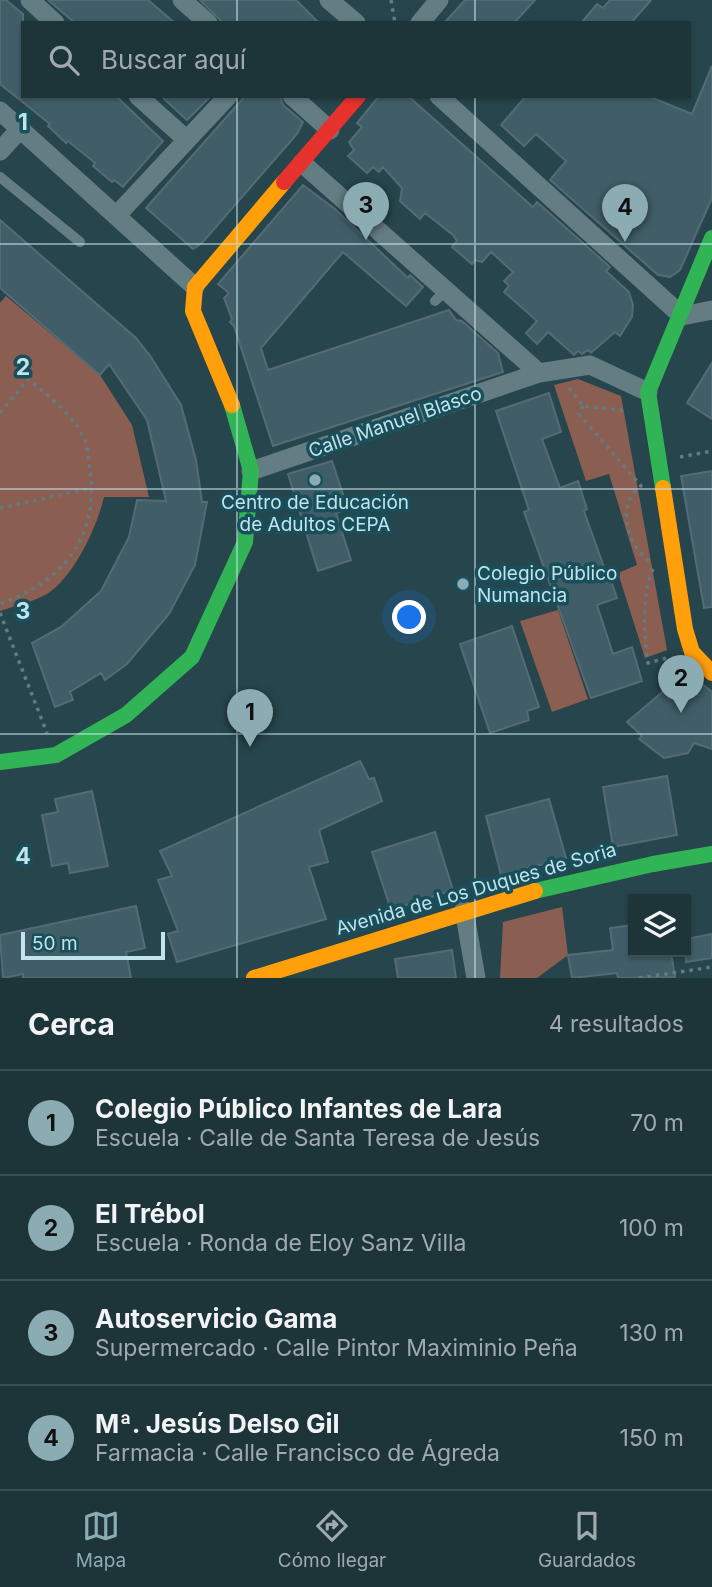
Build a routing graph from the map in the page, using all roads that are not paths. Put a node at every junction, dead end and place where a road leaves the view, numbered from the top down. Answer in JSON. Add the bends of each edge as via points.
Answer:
{"nodes":[{"id":1,"x":30,"y":0,"type":"edge"},
{"id":2,"x":182,"y":0,"type":"edge"},
{"id":3,"x":329,"y":0,"type":"edge"},
{"id":4,"x":439,"y":0,"type":"edge"},
{"id":5,"x":53,"y":21,"type":"edge"},
{"id":6,"x":206,"y":21,"type":"edge"},
{"id":7,"x":354,"y":21,"type":"edge"},
{"id":8,"x":422,"y":21,"type":"edge"},
{"id":9,"x":140,"y":98,"type":"edge"},
{"id":10,"x":226,"y":98,"type":"edge"},
{"id":11,"x":294,"y":98,"type":"edge"},
{"id":12,"x":356,"y":98,"type":"edge"},
{"id":13,"x":441,"y":98,"type":"edge"},
{"id":14,"x":0,"y":111,"type":"edge"},
{"id":15,"x":20,"y":129,"type":"junction"},
{"id":16,"x":330,"y":130,"type":"junction"},
{"id":17,"x":187,"y":140,"type":"junction"},
{"id":18,"x":0,"y":151,"type":"edge"},
{"id":19,"x":302,"y":163,"type":"junction"},
{"id":20,"x":0,"y":177,"type":"edge"},
{"id":21,"x":116,"y":216,"type":"junction"},
{"id":22,"x":712,"y":238,"type":"edge"},
{"id":23,"x":80,"y":242,"type":"dead end"},
{"id":24,"x":195,"y":287,"type":"junction"},
{"id":25,"x":712,"y":310,"type":"edge"},
{"id":26,"x":682,"y":316,"type":"junction"},
{"id":27,"x":539,"y":373,"type":"junction"},
{"id":28,"x":650,"y":400,"type":"junction"},
{"id":29,"x":250,"y":471,"type":"junction"},
{"id":30,"x":712,"y":673,"type":"edge"},
{"id":31,"x":0,"y":762,"type":"edge"},
{"id":32,"x":712,"y":854,"type":"edge"},
{"id":33,"x":464,"y":910,"type":"junction"},
{"id":34,"x":254,"y":978,"type":"edge"},
{"id":35,"x":476,"y":978,"type":"edge"}],
"edges":[{"from":1,"to":5,"type":"street"},
{"from":2,"to":6,"type":"street"},
{"from":3,"to":7,"type":"street"},
{"from":4,"to":8,"type":"street"},
{"from":9,"to":17,"type":"street"},
{"from":10,"to":17,"type":"street"},
{"from":11,"to":16,"type":"street"},
{"from":12,"to":16,"type":"street"},
{"from":13,"to":26,"type":"street"},
{"from":14,"to":15,"type":"street"},
{"from":15,"to":18,"type":"street"},
{"from":15,"to":21,"type":"street"},
{"from":16,"to":19,"type":"street"},
{"from":17,"to":21,"type":"street"},
{"from":19,"to":24,"type":"street"},
{"from":19,"to":27,"type":"street","via":[[440,295]]},
{"from":20,"to":23,"type":"lane"},
{"from":21,"to":24,"type":"street"},
{"from":22,"to":26,"type":"street"},
{"from":24,"to":29,"type":"street","via":[[193,311],[239,422]]},
{"from":25,"to":26,"type":"street"},
{"from":26,"to":28,"type":"street"},
{"from":27,"to":28,"type":"street","name":"Calle Manuel Blasco","via":[[590,365]]},
{"from":27,"to":29,"type":"street","name":"Calle Manuel Blasco"},
{"from":28,"to":30,"type":"street","via":[[685,629],[692,652]]},
{"from":29,"to":31,"type":"street","via":[[245,542],[192,657],[126,715],[56,755]]},
{"from":32,"to":33,"type":"street","name":"Avenida de Los Duques de Soria","via":[[636,865]]},
{"from":33,"to":34,"type":"street","name":"Avenida de Los Duques de Soria"},
{"from":33,"to":35,"type":"street"}]}
